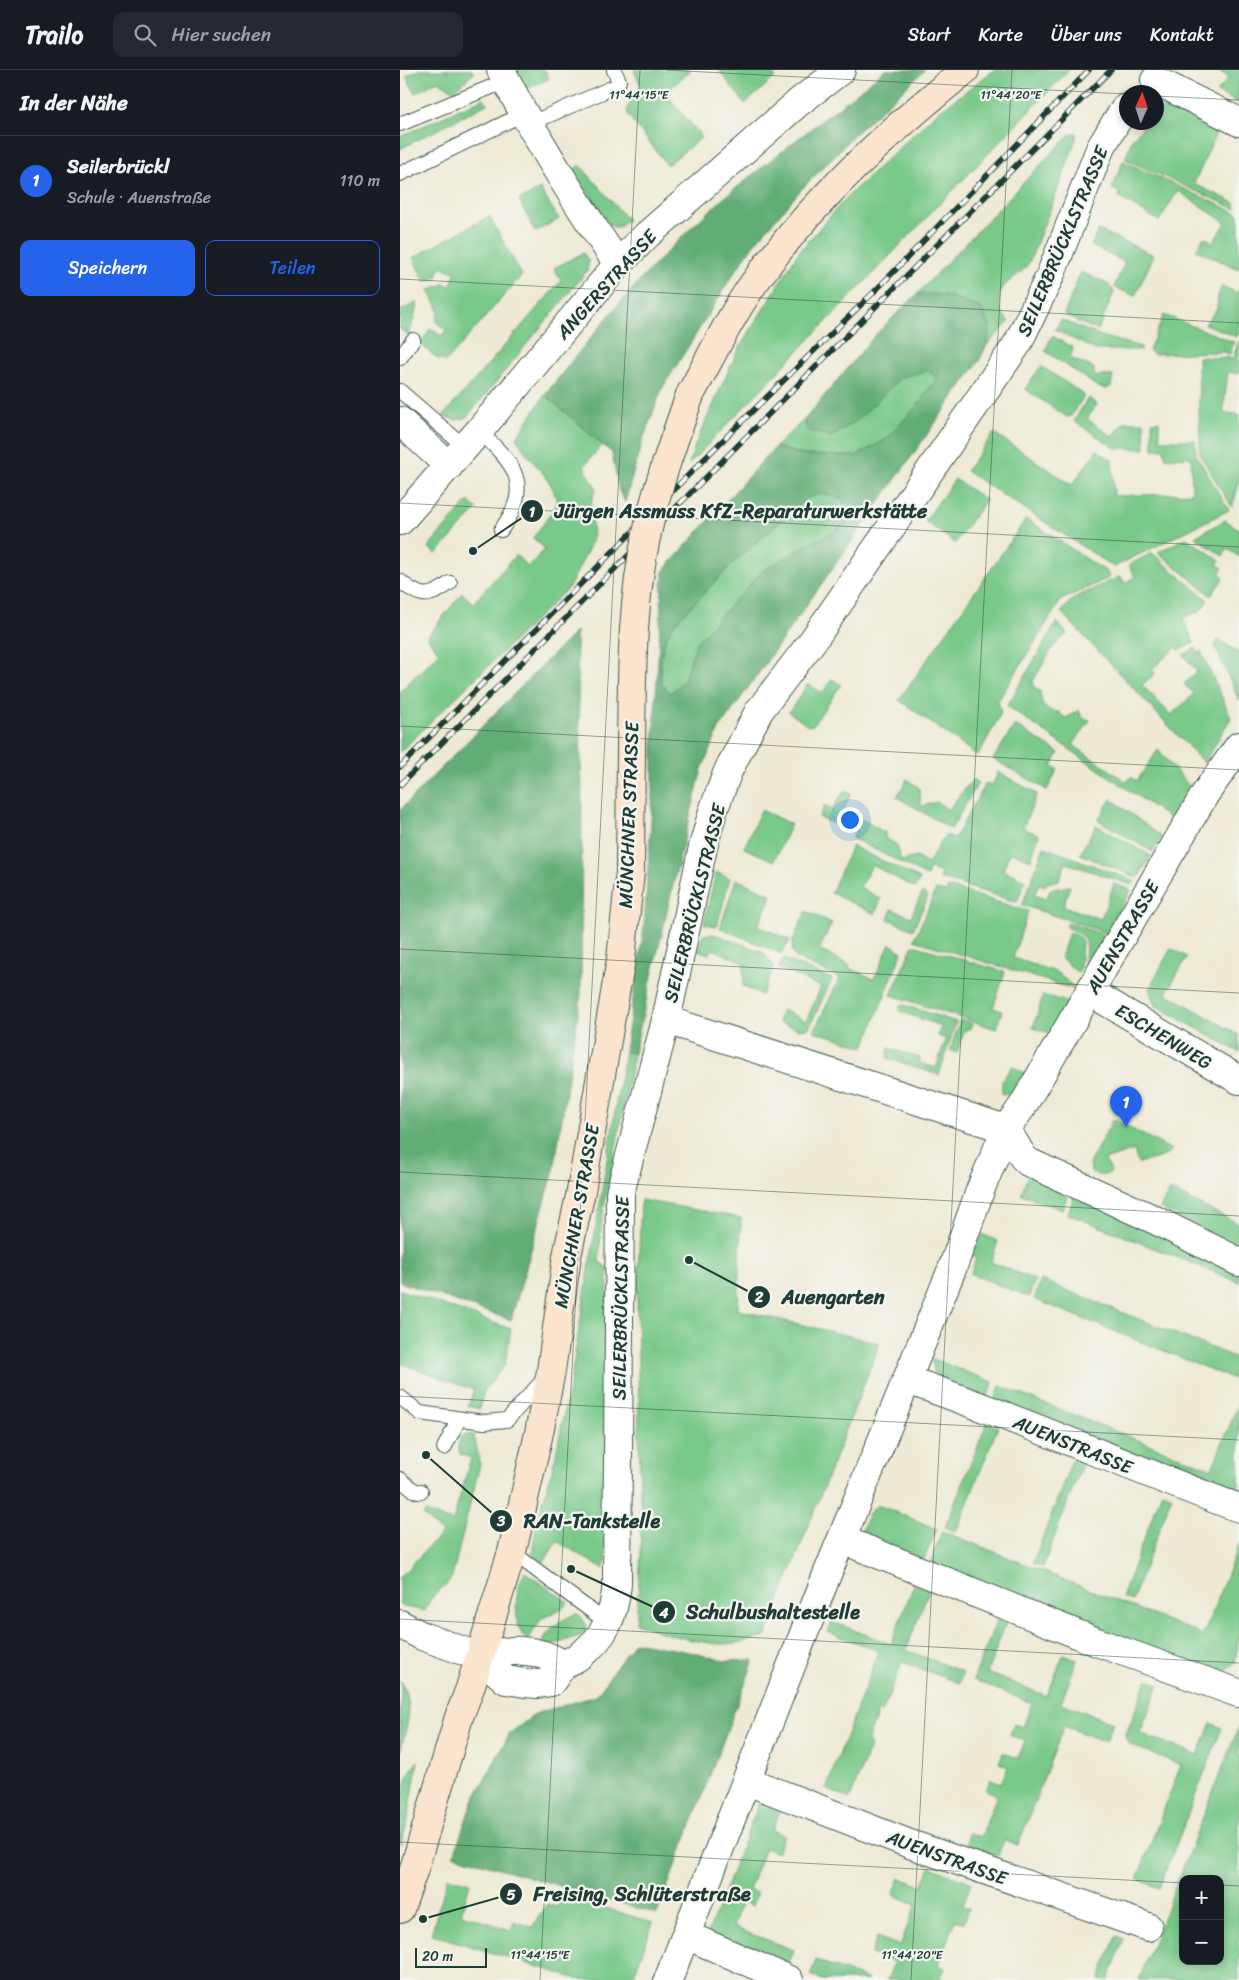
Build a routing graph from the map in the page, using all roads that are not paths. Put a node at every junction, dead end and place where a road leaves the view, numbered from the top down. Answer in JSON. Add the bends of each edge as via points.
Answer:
{"nodes":[{"id":1,"x":614,"y":70,"type":"edge"},
{"id":2,"x":965,"y":70,"type":"edge"},
{"id":3,"x":838,"y":71,"type":"edge"},
{"id":4,"x":504,"y":75,"type":"edge"},
{"id":5,"x":1154,"y":81,"type":"edge"},
{"id":6,"x":1119,"y":118,"type":"edge"},
{"id":7,"x":526,"y":119,"type":"junction"},
{"id":8,"x":1239,"y":122,"type":"edge"},
{"id":9,"x":400,"y":124,"type":"edge"},
{"id":10,"x":400,"y":174,"type":"edge"},
{"id":11,"x":618,"y":264,"type":"junction"},
{"id":12,"x":413,"y":340,"type":"dead end"},
{"id":13,"x":400,"y":358,"type":"edge"},
{"id":14,"x":400,"y":391,"type":"edge"},
{"id":15,"x":400,"y":421,"type":"edge"},
{"id":16,"x":464,"y":448,"type":"junction"},
{"id":17,"x":400,"y":522,"type":"edge"},
{"id":18,"x":501,"y":530,"type":"dead end"},
{"id":19,"x":400,"y":581,"type":"edge"},
{"id":20,"x":450,"y":583,"type":"dead end"},
{"id":21,"x":1239,"y":746,"type":"edge"},
{"id":22,"x":1090,"y":992,"type":"junction"},
{"id":23,"x":666,"y":1020,"type":"junction"},
{"id":24,"x":1239,"y":1080,"type":"edge"},
{"id":25,"x":1006,"y":1129,"type":"junction"},
{"id":26,"x":1239,"y":1262,"type":"edge"},
{"id":27,"x":551,"y":1371,"type":"junction"},
{"id":28,"x":907,"y":1380,"type":"junction"},
{"id":29,"x":400,"y":1397,"type":"edge"},
{"id":30,"x":459,"y":1419,"type":"junction"},
{"id":31,"x":444,"y":1448,"type":"dead end"},
{"id":32,"x":400,"y":1478,"type":"edge"},
{"id":33,"x":420,"y":1491,"type":"dead end"},
{"id":34,"x":1239,"y":1508,"type":"edge"},
{"id":35,"x":843,"y":1540,"type":"junction"},
{"id":36,"x":512,"y":1552,"type":"junction"},
{"id":37,"x":400,"y":1624,"type":"edge"},
{"id":38,"x":609,"y":1624,"type":"junction"},
{"id":39,"x":480,"y":1657,"type":"junction"},
{"id":40,"x":1238,"y":1693,"type":"dead end"},
{"id":41,"x":747,"y":1781,"type":"junction"},
{"id":42,"x":400,"y":1909,"type":"edge"},
{"id":43,"x":1148,"y":1927,"type":"dead end"},
{"id":44,"x":686,"y":1935,"type":"junction"},
{"id":45,"x":668,"y":1980,"type":"edge"},
{"id":46,"x":789,"y":1980,"type":"edge"}],
"edges":[{"from":1,"to":7,"type":"lane","via":[[619,81],[616,86]]},
{"from":2,"to":27,"type":"main road","name":"MÜNCHNER STRASSE","bridge":true,"via":[[917,109],[833,187],[754,283],[690,395],[658,489],[646,534],[632,650],[630,872],[620,959],[567,1256]]},
{"from":3,"to":11,"type":"street","name":"ANGERSTRASSE","via":[[647,235]]},
{"from":4,"to":7,"type":"street"},
{"from":4,"to":9,"type":"lane"},
{"from":5,"to":8,"type":"street"},
{"from":6,"to":23,"type":"street","name":"SEILERBRÜCKLSTRASSE","via":[[1100,150],[1050,276],[1018,343],[814,639],[759,712],[728,771],[704,847]]},
{"from":7,"to":10,"type":"lane"},
{"from":7,"to":11,"type":"street"},
{"from":11,"to":16,"type":"street","name":"ANGERSTRASSE"},
{"from":12,"to":13,"type":"lane"},
{"from":14,"to":16,"type":"lane"},
{"from":15,"to":16,"type":"street"},
{"from":16,"to":17,"type":"street","name":"ANGERSTRASSE"},
{"from":16,"to":18,"type":"lane","via":[[506,458],[517,480],[517,501]]},
{"from":19,"to":20,"type":"lane","via":[[413,592],[422,594],[440,591]]},
{"from":21,"to":22,"type":"street","name":"AUENSTRASSE","via":[[1206,791]]},
{"from":22,"to":24,"type":"street","name":"ESCHENWEG"},
{"from":22,"to":25,"type":"street","name":"AUENSTRASSE"},
{"from":23,"to":25,"type":"street"},
{"from":23,"to":38,"type":"street","name":"SEILERBRÜCKLSTRASSE","via":[[620,1193],[617,1584]]},
{"from":25,"to":26,"type":"street","via":[[1028,1162]]},
{"from":25,"to":28,"type":"street","name":"AUENSTRASSE"},
{"from":27,"to":30,"type":"lane","via":[[507,1420]]},
{"from":27,"to":36,"type":"main road","name":"MÜNCHNER STRASSE"},
{"from":28,"to":34,"type":"street","name":"AUENSTRASSE"},
{"from":28,"to":35,"type":"street","name":"AUENSTRASSE"},
{"from":29,"to":30,"type":"lane","via":[[420,1413]]},
{"from":30,"to":31,"type":"lane"},
{"from":32,"to":33,"type":"lane","via":[[412,1489]]},
{"from":35,"to":40,"type":"street","via":[[1096,1642]]},
{"from":35,"to":41,"type":"street","name":"AUENSTRASSE"},
{"from":36,"to":38,"type":"lane"},
{"from":36,"to":39,"type":"main road","name":"MÜNCHNER STRASSE"},
{"from":37,"to":39,"type":"street","via":[[422,1636]]},
{"from":38,"to":39,"type":"street","name":"SEILERBRÜCKLSTRASSE","via":[[594,1644],[564,1665],[553,1658],[513,1649]]},
{"from":39,"to":42,"type":"main road","name":"MÜNCHNER STRASSE"},
{"from":41,"to":43,"type":"street","name":"AUENSTRASSE","via":[[919,1848]]},
{"from":41,"to":44,"type":"street","name":"AUENSTRASSE"},
{"from":44,"to":45,"type":"street","name":"AUENSTRASSE"},
{"from":44,"to":46,"type":"street"}]}
